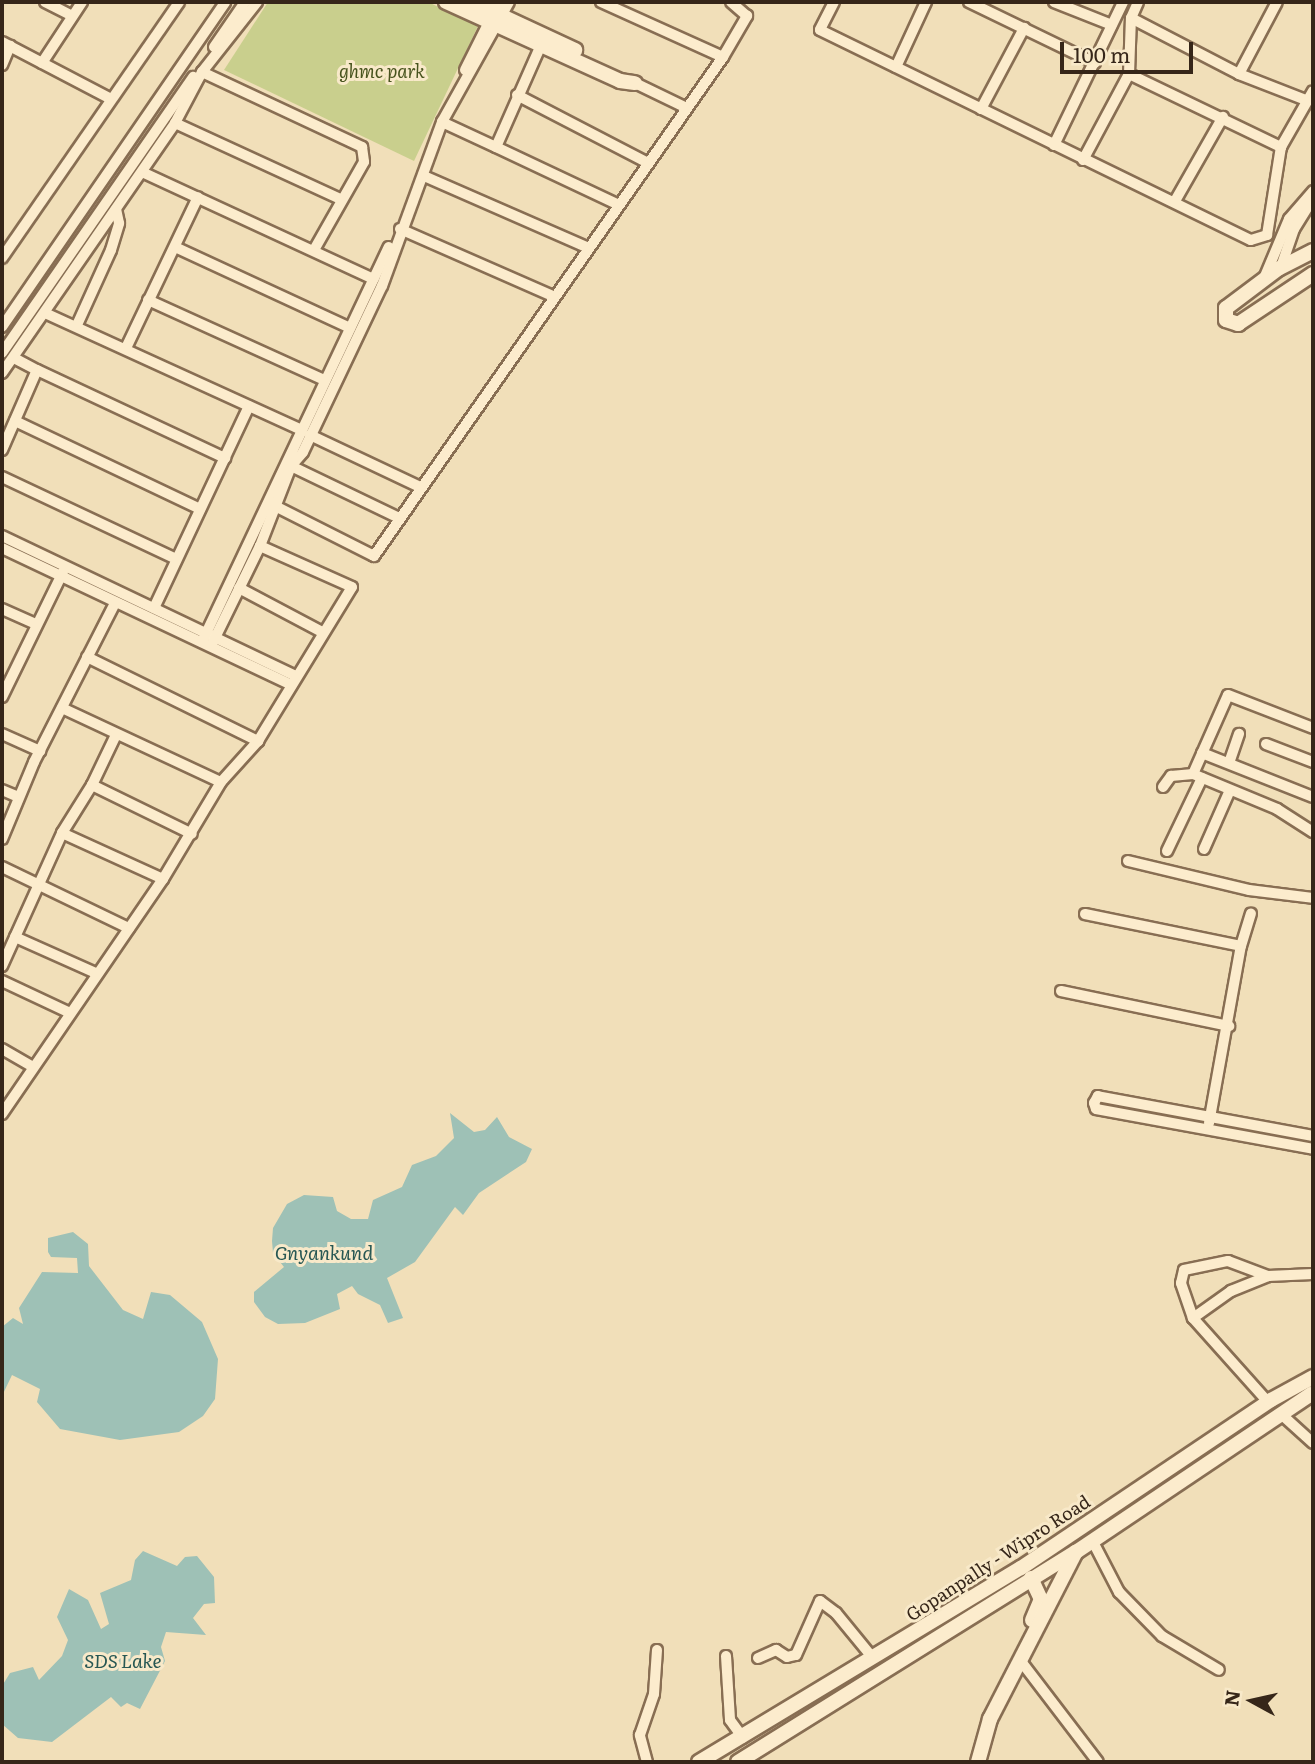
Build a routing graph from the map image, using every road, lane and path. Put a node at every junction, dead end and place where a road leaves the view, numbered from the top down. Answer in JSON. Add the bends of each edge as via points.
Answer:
{"nodes":[{"id":1,"x":45,"y":2,"type":"edge"},
{"id":2,"x":82,"y":2,"type":"edge"},
{"id":3,"x":178,"y":2,"type":"edge"},
{"id":4,"x":225,"y":2,"type":"edge"},
{"id":5,"x":246,"y":2,"type":"edge"},
{"id":6,"x":257,"y":2,"type":"edge"},
{"id":7,"x":446,"y":2,"type":"edge"},
{"id":8,"x":472,"y":2,"type":"edge"},
{"id":9,"x":509,"y":2,"type":"edge"},
{"id":10,"x":601,"y":2,"type":"edge"},
{"id":11,"x":731,"y":2,"type":"edge"},
{"id":12,"x":834,"y":2,"type":"edge"},
{"id":13,"x":926,"y":2,"type":"edge"},
{"id":14,"x":969,"y":2,"type":"edge"},
{"id":15,"x":1054,"y":2,"type":"edge"},
{"id":16,"x":1123,"y":2,"type":"edge"},
{"id":17,"x":1138,"y":2,"type":"edge"},
{"id":18,"x":1277,"y":2,"type":"edge"},
{"id":19,"x":72,"y":16,"type":"junction"},
{"id":20,"x":497,"y":16,"type":"edge"},
{"id":21,"x":1131,"y":18,"type":"junction"},
{"id":22,"x":1112,"y":25,"type":"junction"},
{"id":23,"x":1024,"y":28,"type":"junction"},
{"id":24,"x":6,"y":44,"type":"edge"},
{"id":25,"x":541,"y":45,"type":"junction"},
{"id":26,"x":723,"y":57,"type":"junction"},
{"id":27,"x":42,"y":63,"type":"junction"},
{"id":28,"x":1095,"y":63,"type":"junction"},
{"id":29,"x":2,"y":65,"type":"edge"},
{"id":30,"x":896,"y":67,"type":"junction"},
{"id":31,"x":202,"y":72,"type":"junction"},
{"id":32,"x":1129,"y":74,"type":"junction"},
{"id":33,"x":1239,"y":74,"type":"junction"},
{"id":34,"x":635,"y":83,"type":"junction"},
{"id":35,"x":1313,"y":91,"type":"edge"},
{"id":36,"x":517,"y":95,"type":"junction"},
{"id":37,"x":111,"y":99,"type":"junction"},
{"id":38,"x":1306,"y":100,"type":"junction"},
{"id":39,"x":687,"y":108,"type":"junction"},
{"id":40,"x":981,"y":109,"type":"junction"},
{"id":41,"x":1223,"y":117,"type":"junction"},
{"id":42,"x":442,"y":122,"type":"junction"},
{"id":43,"x":175,"y":123,"type":"junction"},
{"id":44,"x":1054,"y":145,"type":"junction"},
{"id":45,"x":496,"y":147,"type":"junction"},
{"id":46,"x":1280,"y":147,"type":"junction"},
{"id":47,"x":1083,"y":160,"type":"junction"},
{"id":48,"x":648,"y":163,"type":"junction"},
{"id":49,"x":142,"y":172,"type":"junction"},
{"id":50,"x":425,"y":176,"type":"junction"},
{"id":51,"x":1313,"y":191,"type":"edge"},
{"id":52,"x":198,"y":197,"type":"junction"},
{"id":53,"x":1313,"y":198,"type":"edge"},
{"id":54,"x":340,"y":199,"type":"junction"},
{"id":55,"x":1175,"y":201,"type":"junction"},
{"id":56,"x":619,"y":205,"type":"junction"},
{"id":57,"x":116,"y":209,"type":"junction"},
{"id":58,"x":400,"y":229,"type":"junction"},
{"id":59,"x":175,"y":247,"type":"junction"},
{"id":60,"x":589,"y":248,"type":"junction"},
{"id":61,"x":314,"y":250,"type":"junction"},
{"id":62,"x":1313,"y":251,"type":"edge"},
{"id":63,"x":2,"y":258,"type":"edge"},
{"id":64,"x":1281,"y":267,"type":"junction"},
{"id":65,"x":1313,"y":274,"type":"edge"},
{"id":66,"x":374,"y":279,"type":"junction"},
{"id":67,"x":1262,"y":282,"type":"junction"},
{"id":68,"x":555,"y":298,"type":"junction"},
{"id":69,"x":148,"y":300,"type":"junction"},
{"id":70,"x":45,"y":313,"type":"junction"},
{"id":71,"x":77,"y":325,"type":"junction"},
{"id":72,"x":2,"y":327,"type":"edge"},
{"id":73,"x":350,"y":328,"type":"junction"},
{"id":74,"x":126,"y":348,"type":"junction"},
{"id":75,"x":2,"y":353,"type":"edge"},
{"id":76,"x":14,"y":358,"type":"junction"},
{"id":77,"x":37,"y":370,"type":"junction"},
{"id":78,"x":2,"y":373,"type":"edge"},
{"id":79,"x":324,"y":380,"type":"junction"},
{"id":80,"x":249,"y":406,"type":"junction"},
{"id":81,"x":15,"y":421,"type":"junction"},
{"id":82,"x":305,"y":432,"type":"junction"},
{"id":83,"x":298,"y":449,"type":"junction"},
{"id":84,"x":2,"y":450,"type":"edge"},
{"id":85,"x":225,"y":458,"type":"junction"},
{"id":86,"x":291,"y":466,"type":"junction"},
{"id":87,"x":2,"y":477,"type":"edge"},
{"id":88,"x":420,"y":487,"type":"junction"},
{"id":89,"x":275,"y":506,"type":"junction"},
{"id":90,"x":200,"y":509,"type":"junction"},
{"id":91,"x":399,"y":518,"type":"junction"},
{"id":92,"x":2,"y":536,"type":"edge"},
{"id":93,"x":260,"y":546,"type":"junction"},
{"id":94,"x":2,"y":548,"type":"edge"},
{"id":95,"x":176,"y":559,"type":"junction"},
{"id":96,"x":66,"y":566,"type":"junction"},
{"id":97,"x":61,"y":576,"type":"junction"},
{"id":98,"x":239,"y":588,"type":"junction"},
{"id":99,"x":118,"y":592,"type":"junction"},
{"id":100,"x":112,"y":601,"type":"junction"},
{"id":101,"x":154,"y":608,"type":"junction"},
{"id":102,"x":2,"y":609,"type":"edge"},
{"id":103,"x":36,"y":624,"type":"junction"},
{"id":104,"x":322,"y":632,"type":"junction"},
{"id":105,"x":209,"y":639,"type":"junction"},
{"id":106,"x":87,"y":657,"type":"junction"},
{"id":107,"x":6,"y":675,"type":"edge"},
{"id":108,"x":293,"y":680,"type":"junction"},
{"id":109,"x":2,"y":697,"type":"edge"},
{"id":110,"x":62,"y":708,"type":"junction"},
{"id":111,"x":1313,"y":729,"type":"edge"},
{"id":112,"x":2,"y":734,"type":"edge"},
{"id":113,"x":1239,"y":734,"type":"dead end"},
{"id":114,"x":116,"y":735,"type":"junction"},
{"id":115,"x":258,"y":741,"type":"junction"},
{"id":116,"x":1266,"y":744,"type":"dead end"},
{"id":117,"x":38,"y":751,"type":"junction"},
{"id":118,"x":1202,"y":752,"type":"junction"},
{"id":119,"x":1313,"y":762,"type":"edge"},
{"id":120,"x":1228,"y":763,"type":"junction"},
{"id":121,"x":1197,"y":776,"type":"junction"},
{"id":122,"x":222,"y":782,"type":"junction"},
{"id":123,"x":92,"y":785,"type":"junction"},
{"id":124,"x":1163,"y":787,"type":"dead end"},
{"id":125,"x":2,"y":790,"type":"edge"},
{"id":126,"x":1230,"y":790,"type":"junction"},
{"id":127,"x":16,"y":796,"type":"junction"},
{"id":128,"x":1313,"y":797,"type":"edge"},
{"id":129,"x":2,"y":824,"type":"edge"},
{"id":130,"x":1313,"y":832,"type":"edge"},
{"id":131,"x":62,"y":833,"type":"junction"},
{"id":132,"x":192,"y":834,"type":"junction"},
{"id":133,"x":2,"y":839,"type":"edge"},
{"id":134,"x":1204,"y":849,"type":"dead end"},
{"id":135,"x":1167,"y":851,"type":"dead end"},
{"id":136,"x":1128,"y":861,"type":"dead end"},
{"id":137,"x":2,"y":867,"type":"edge"},
{"id":138,"x":163,"y":879,"type":"junction"},
{"id":139,"x":39,"y":886,"type":"junction"},
{"id":140,"x":1313,"y":898,"type":"edge"},
{"id":141,"x":1085,"y":914,"type":"dead end"},
{"id":142,"x":1251,"y":914,"type":"dead end"},
{"id":143,"x":129,"y":928,"type":"junction"},
{"id":144,"x":15,"y":937,"type":"junction"},
{"id":145,"x":1241,"y":946,"type":"junction"},
{"id":146,"x":2,"y":966,"type":"edge"},
{"id":147,"x":96,"y":973,"type":"junction"},
{"id":148,"x":2,"y":981,"type":"edge"},
{"id":149,"x":1061,"y":991,"type":"dead end"},
{"id":150,"x":68,"y":1013,"type":"junction"},
{"id":151,"x":1229,"y":1026,"type":"junction"},
{"id":152,"x":2,"y":1049,"type":"edge"},
{"id":153,"x":31,"y":1066,"type":"junction"},
{"id":154,"x":2,"y":1114,"type":"edge"},
{"id":155,"x":1210,"y":1116,"type":"junction"},
{"id":156,"x":1208,"y":1129,"type":"junction"},
{"id":157,"x":1313,"y":1136,"type":"edge"},
{"id":158,"x":1313,"y":1149,"type":"edge"},
{"id":159,"x":1313,"y":1274,"type":"edge"},
{"id":160,"x":1268,"y":1276,"type":"junction"},
{"id":161,"x":1193,"y":1318,"type":"junction"},
{"id":162,"x":1313,"y":1377,"type":"edge"},
{"id":163,"x":1313,"y":1393,"type":"edge"},
{"id":164,"x":1268,"y":1402,"type":"junction"},
{"id":165,"x":1281,"y":1415,"type":"junction"},
{"id":166,"x":1313,"y":1443,"type":"edge"},
{"id":167,"x":1093,"y":1540,"type":"junction"},
{"id":168,"x":1076,"y":1552,"type":"junction"},
{"id":169,"x":1031,"y":1578,"type":"junction"},
{"id":170,"x":657,"y":1650,"type":"dead end"},
{"id":171,"x":726,"y":1656,"type":"dead end"},
{"id":172,"x":758,"y":1658,"type":"dead end"},
{"id":173,"x":1020,"y":1660,"type":"junction"},
{"id":174,"x":868,"y":1662,"type":"junction"},
{"id":175,"x":1219,"y":1670,"type":"dead end"},
{"id":176,"x":849,"y":1675,"type":"junction"},
{"id":177,"x":872,"y":1681,"type":"junction"},
{"id":178,"x":857,"y":1689,"type":"junction"},
{"id":179,"x":743,"y":1738,"type":"junction"},
{"id":180,"x":646,"y":1762,"type":"edge"},
{"id":181,"x":699,"y":1762,"type":"edge"},
{"id":182,"x":738,"y":1762,"type":"edge"},
{"id":183,"x":971,"y":1762,"type":"edge"},
{"id":184,"x":978,"y":1762,"type":"edge"},
{"id":185,"x":1098,"y":1762,"type":"edge"}],
"edges":[{"from":1,"to":19,"type":"street"},
{"from":2,"to":19,"type":"street"},
{"from":3,"to":37,"type":"street"},
{"from":4,"to":72,"type":"street"},
{"from":5,"to":75,"type":"street"},
{"from":6,"to":31,"type":"street"},
{"from":7,"to":20,"type":"main road"},
{"from":8,"to":20,"type":"main road"},
{"from":9,"to":20,"type":"street"},
{"from":10,"to":26,"type":"street"},
{"from":11,"to":26,"type":"street","via":[[747,16]]},
{"from":12,"to":30,"type":"street","via":[[820,30]]},
{"from":13,"to":30,"type":"street"},
{"from":14,"to":23,"type":"street"},
{"from":15,"to":22,"type":"street"},
{"from":16,"to":22,"type":"street"},
{"from":17,"to":21,"type":"street"},
{"from":18,"to":33,"type":"street"},
{"from":19,"to":27,"type":"street"},
{"from":20,"to":25,"type":"main road"},
{"from":20,"to":34,"type":"main road","via":[[624,72]]},
{"from":20,"to":42,"type":"street"},
{"from":20,"to":66,"type":"street","via":[[426,144],[421,176]]},
{"from":21,"to":32,"type":"street"},
{"from":21,"to":33,"type":"street"},
{"from":22,"to":28,"type":"street"},
{"from":23,"to":28,"type":"street"},
{"from":23,"to":40,"type":"street"},
{"from":24,"to":27,"type":"street"},
{"from":24,"to":29,"type":"street"},
{"from":25,"to":34,"type":"main road"},
{"from":25,"to":36,"type":"street"},
{"from":26,"to":39,"type":"street"},
{"from":27,"to":37,"type":"street"},
{"from":28,"to":44,"type":"street"},
{"from":30,"to":40,"type":"street"},
{"from":31,"to":43,"type":"street"},
{"from":31,"to":54,"type":"street","via":[[362,147],[364,162]]},
{"from":32,"to":41,"type":"street"},
{"from":32,"to":47,"type":"street"},
{"from":33,"to":38,"type":"street"},
{"from":34,"to":39,"type":"street"},
{"from":35,"to":38,"type":"street"},
{"from":36,"to":45,"type":"street"},
{"from":36,"to":48,"type":"street"},
{"from":37,"to":63,"type":"street"},
{"from":38,"to":46,"type":"street"},
{"from":39,"to":48,"type":"street"},
{"from":40,"to":44,"type":"street"},
{"from":41,"to":46,"type":"street"},
{"from":41,"to":55,"type":"street"},
{"from":42,"to":45,"type":"street"},
{"from":42,"to":50,"type":"street"},
{"from":43,"to":49,"type":"street"},
{"from":43,"to":54,"type":"street"},
{"from":44,"to":47,"type":"street"},
{"from":45,"to":56,"type":"street"},
{"from":46,"to":55,"type":"street","via":[[1267,235],[1251,240]]},
{"from":47,"to":55,"type":"street"},
{"from":48,"to":56,"type":"street"},
{"from":49,"to":52,"type":"street"},
{"from":49,"to":57,"type":"street"},
{"from":50,"to":58,"type":"street"},
{"from":50,"to":60,"type":"street"},
{"from":51,"to":67,"type":"street","via":[[1289,219]]},
{"from":52,"to":59,"type":"street"},
{"from":52,"to":61,"type":"street"},
{"from":53,"to":64,"type":"street","via":[[1294,229]]},
{"from":54,"to":61,"type":"street"},
{"from":56,"to":60,"type":"street"},
{"from":57,"to":70,"type":"street"},
{"from":57,"to":71,"type":"street","via":[[119,223],[111,250]]},
{"from":58,"to":68,"type":"street"},
{"from":58,"to":82,"type":"street","via":[[382,286]]},
{"from":59,"to":69,"type":"street"},
{"from":59,"to":73,"type":"street"},
{"from":60,"to":68,"type":"street"},
{"from":61,"to":66,"type":"street"},
{"from":62,"to":64,"type":"main road"},
{"from":64,"to":67,"type":"main road"},
{"from":65,"to":67,"type":"main road","via":[[1238,324],[1226,320],[1226,308]]},
{"from":66,"to":73,"type":"street"},
{"from":68,"to":88,"type":"street"},
{"from":69,"to":74,"type":"street"},
{"from":69,"to":79,"type":"street"},
{"from":70,"to":71,"type":"street"},
{"from":70,"to":76,"type":"street"},
{"from":71,"to":74,"type":"street"},
{"from":73,"to":79,"type":"street"},
{"from":74,"to":80,"type":"street"},
{"from":76,"to":77,"type":"street"},
{"from":76,"to":78,"type":"street"},
{"from":77,"to":81,"type":"street"},
{"from":77,"to":85,"type":"street"},
{"from":79,"to":82,"type":"street"},
{"from":80,"to":82,"type":"street"},
{"from":80,"to":85,"type":"street"},
{"from":81,"to":84,"type":"street"},
{"from":81,"to":90,"type":"street"},
{"from":82,"to":83,"type":"street"},
{"from":82,"to":88,"type":"street"},
{"from":83,"to":86,"type":"street"},
{"from":83,"to":105,"type":"street"},
{"from":85,"to":90,"type":"street"},
{"from":86,"to":89,"type":"street"},
{"from":86,"to":91,"type":"street"},
{"from":87,"to":95,"type":"street"},
{"from":88,"to":91,"type":"street"},
{"from":89,"to":91,"type":"street","via":[[374,555]]},
{"from":89,"to":93,"type":"street"},
{"from":90,"to":95,"type":"street"},
{"from":92,"to":96,"type":"street"},
{"from":93,"to":98,"type":"street"},
{"from":93,"to":104,"type":"street","via":[[352,587]]},
{"from":94,"to":97,"type":"street"},
{"from":95,"to":101,"type":"street"},
{"from":96,"to":97,"type":"street"},
{"from":96,"to":99,"type":"street"},
{"from":97,"to":100,"type":"street"},
{"from":97,"to":103,"type":"street"},
{"from":98,"to":104,"type":"street"},
{"from":98,"to":105,"type":"street"},
{"from":99,"to":100,"type":"street"},
{"from":99,"to":101,"type":"street"},
{"from":100,"to":105,"type":"street"},
{"from":100,"to":106,"type":"street"},
{"from":100,"to":117,"type":"street"},
{"from":101,"to":105,"type":"street"},
{"from":102,"to":103,"type":"street"},
{"from":103,"to":107,"type":"street"},
{"from":104,"to":108,"type":"street"},
{"from":105,"to":108,"type":"street"},
{"from":106,"to":110,"type":"street"},
{"from":106,"to":115,"type":"street"},
{"from":107,"to":109,"type":"street"},
{"from":108,"to":115,"type":"street"},
{"from":110,"to":114,"type":"street"},
{"from":110,"to":117,"type":"street"},
{"from":111,"to":118,"type":"street","via":[[1227,695]]},
{"from":112,"to":117,"type":"street"},
{"from":113,"to":120,"type":"street"},
{"from":114,"to":122,"type":"street"},
{"from":114,"to":123,"type":"street"},
{"from":115,"to":122,"type":"street"},
{"from":116,"to":119,"type":"street"},
{"from":117,"to":127,"type":"street"},
{"from":117,"to":133,"type":"street"},
{"from":118,"to":120,"type":"street"},
{"from":118,"to":121,"type":"street"},
{"from":120,"to":128,"type":"street"},
{"from":121,"to":124,"type":"street","via":[[1171,776]]},
{"from":121,"to":126,"type":"street"},
{"from":121,"to":135,"type":"street"},
{"from":122,"to":132,"type":"street"},
{"from":123,"to":131,"type":"street"},
{"from":123,"to":132,"type":"street"},
{"from":125,"to":127,"type":"street"},
{"from":126,"to":130,"type":"street","via":[[1277,808]]},
{"from":126,"to":134,"type":"street"},
{"from":127,"to":129,"type":"street"},
{"from":131,"to":138,"type":"street"},
{"from":131,"to":139,"type":"street"},
{"from":132,"to":138,"type":"street"},
{"from":136,"to":140,"type":"street","via":[[1249,890]]},
{"from":137,"to":139,"type":"street"},
{"from":138,"to":143,"type":"street"},
{"from":139,"to":143,"type":"street"},
{"from":139,"to":144,"type":"street"},
{"from":141,"to":145,"type":"street"},
{"from":142,"to":145,"type":"street"},
{"from":143,"to":147,"type":"street"},
{"from":144,"to":146,"type":"street"},
{"from":144,"to":147,"type":"street"},
{"from":145,"to":151,"type":"street"},
{"from":147,"to":150,"type":"street"},
{"from":148,"to":150,"type":"street"},
{"from":149,"to":151,"type":"street"},
{"from":150,"to":153,"type":"street"},
{"from":151,"to":155,"type":"street"},
{"from":152,"to":153,"type":"street"},
{"from":153,"to":154,"type":"street"},
{"from":155,"to":156,"type":"street"},
{"from":155,"to":156,"type":"street","via":[[1098,1096],[1094,1103],[1096,1109]]},
{"from":155,"to":157,"type":"street"},
{"from":156,"to":158,"type":"street"},
{"from":159,"to":160,"type":"street"},
{"from":160,"to":161,"type":"street","via":[[1231,1291]]},
{"from":160,"to":161,"type":"street","via":[[1228,1261],[1185,1270],[1181,1283]]},
{"from":161,"to":164,"type":"street"},
{"from":162,"to":164,"type":"main road","name":"Gopanpally - Wipro Road"},
{"from":163,"to":165,"type":"main road","name":"Gopanpally - Wipro Road"},
{"from":164,"to":174,"type":"main road","name":"Gopanpally - Wipro Road","via":[[1051,1549]]},
{"from":165,"to":166,"type":"street"},
{"from":165,"to":167,"type":"main road","name":"Gopanpally - Wipro Road"},
{"from":167,"to":168,"type":"main road","name":"Gopanpally - Wipro Road"},
{"from":167,"to":175,"type":"street","via":[[1119,1592],[1162,1636]]},
{"from":168,"to":169,"type":"main road","name":"Gopanpally - Wipro Road"},
{"from":168,"to":173,"type":"main road"},
{"from":169,"to":177,"type":"main road","name":"Gopanpally - Wipro Road"},
{"from":169,"to":183,"type":"main road","via":[[1040,1592],[1039,1608],[984,1716]]},
{"from":170,"to":180,"type":"street","via":[[654,1694],[640,1735]]},
{"from":171,"to":179,"type":"street","via":[[730,1720]]},
{"from":172,"to":174,"type":"street","via":[[772,1650],[796,1656],[820,1601],[836,1613]]},
{"from":173,"to":184,"type":"main road","via":[[983,1737]]},
{"from":173,"to":185,"type":"street"},
{"from":174,"to":176,"type":"main road","name":"Gopanpally - Wipro Road"},
{"from":174,"to":177,"type":"main road"},
{"from":176,"to":178,"type":"main road"},
{"from":176,"to":179,"type":"main road","name":"Gopanpally - Wipro Road"},
{"from":177,"to":178,"type":"main road","name":"Gopanpally - Wipro Road"},
{"from":178,"to":182,"type":"main road","name":"Gopanpally - Wipro Road"},
{"from":179,"to":181,"type":"main road","name":"Gopanpally - Wipro Road"}]}
